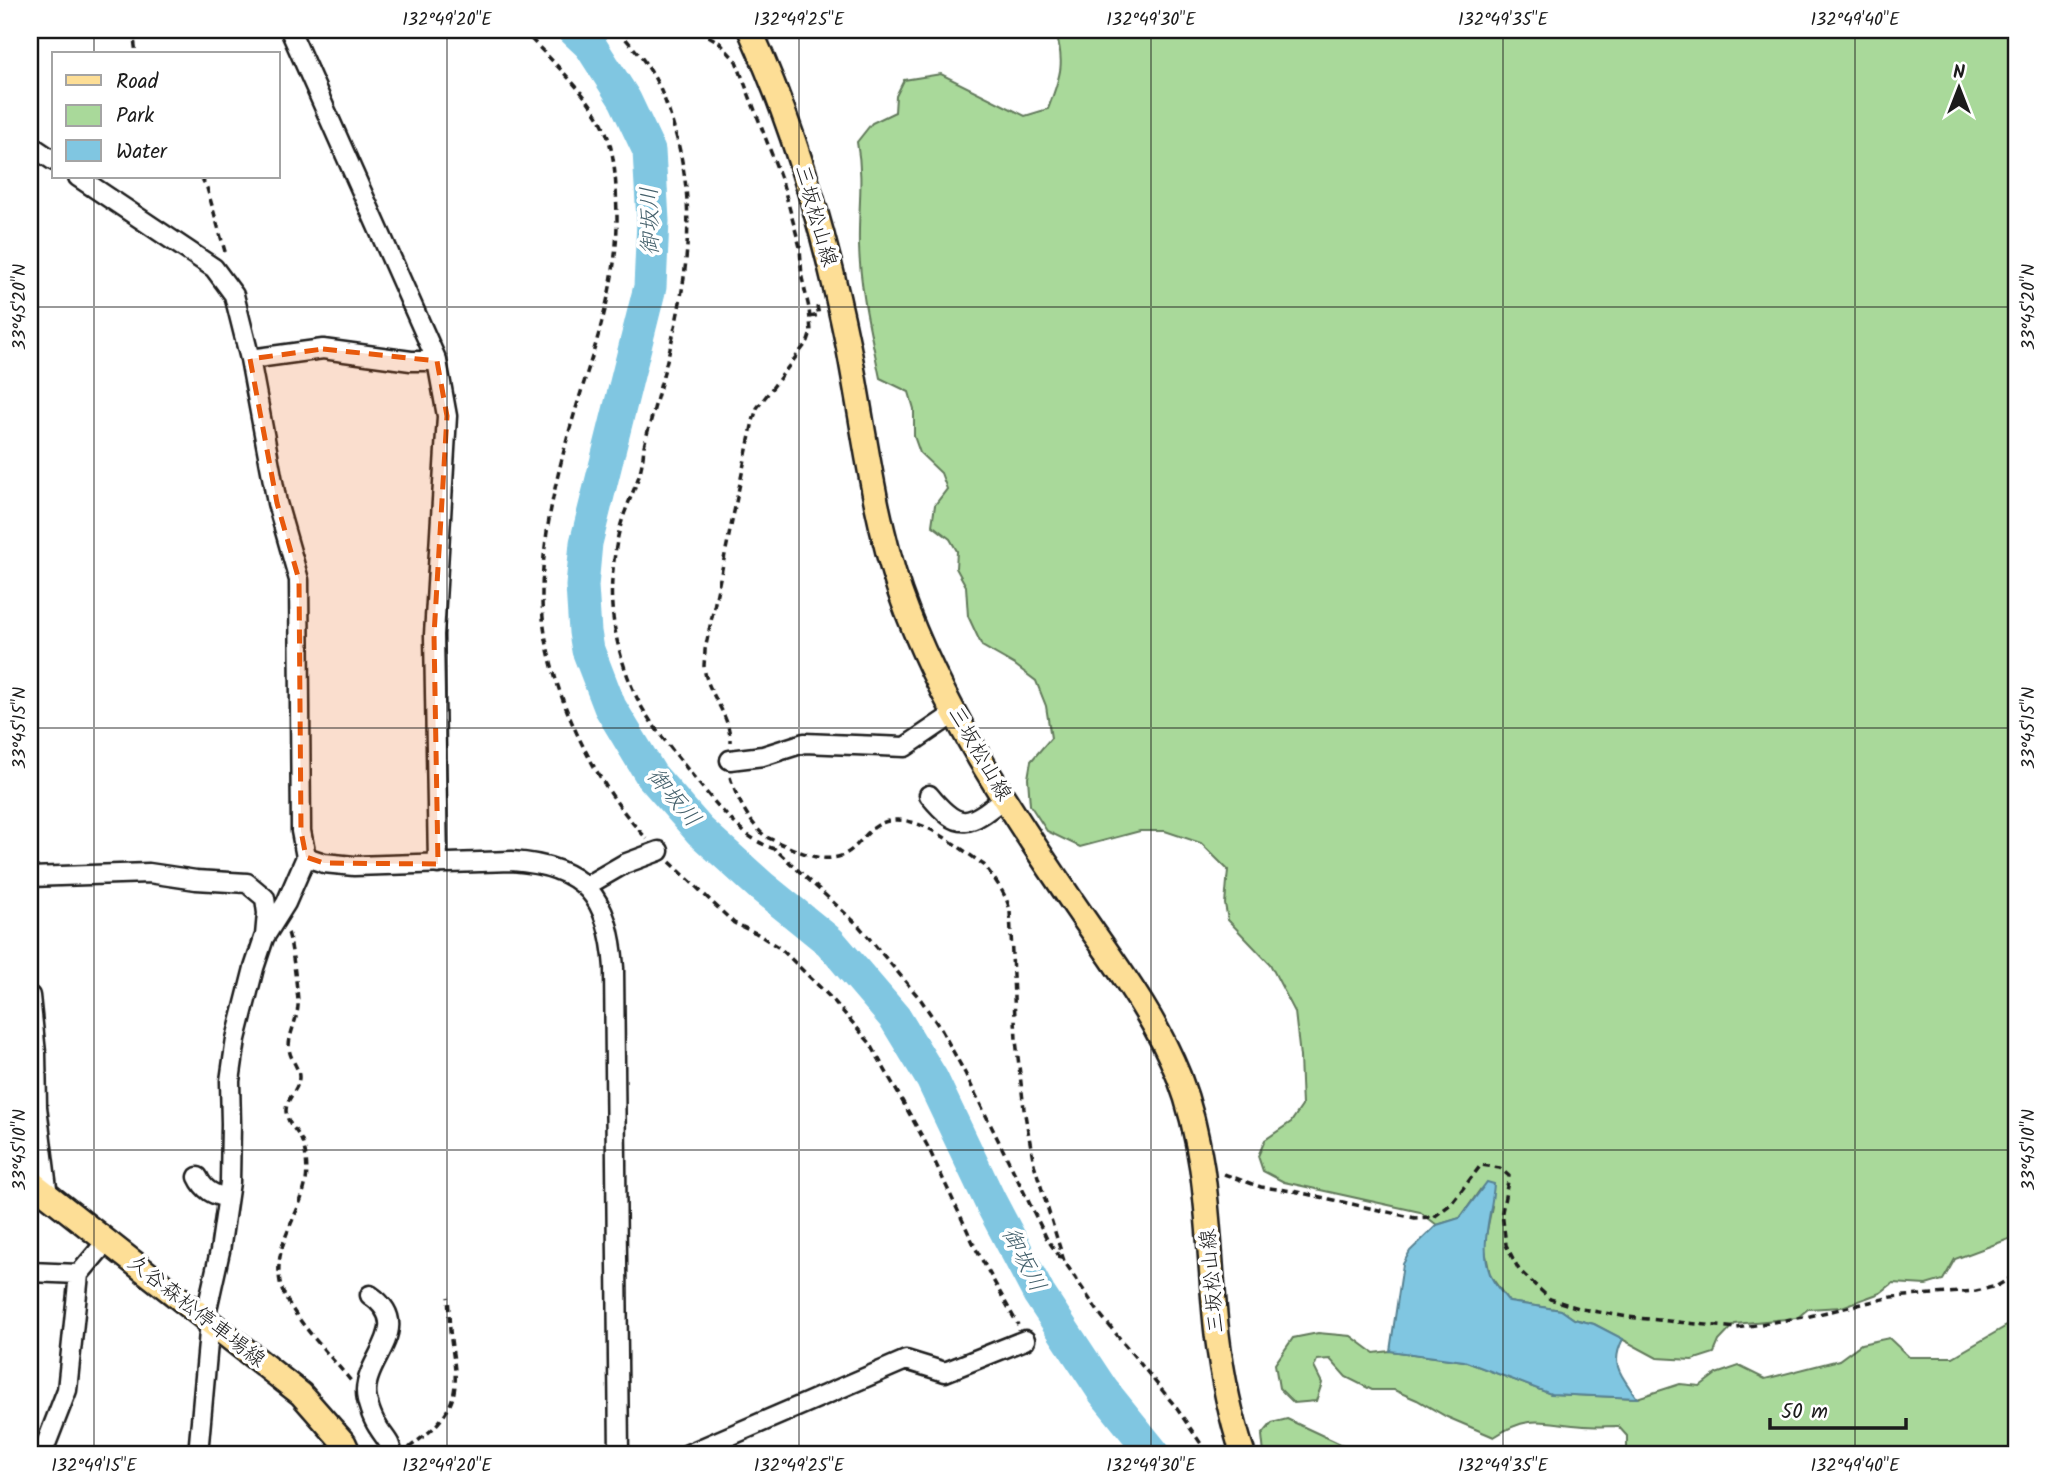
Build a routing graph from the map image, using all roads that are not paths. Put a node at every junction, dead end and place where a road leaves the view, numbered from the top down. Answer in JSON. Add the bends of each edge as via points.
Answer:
{"nodes":[{"id":1,"x":290,"y":30,"type":"edge"},
{"id":2,"x":750,"y":30,"type":"edge"},
{"id":3,"x":30,"y":145,"type":"edge"},
{"id":4,"x":52,"y":160,"type":"edge"},
{"id":5,"x":80,"y":178,"type":"edge"},
{"id":6,"x":250,"y":359,"type":"junction"},
{"id":7,"x":437,"y":361,"type":"junction"},
{"id":8,"x":954,"y":713,"type":"junction"},
{"id":9,"x":730,"y":760,"type":"dead end"},
{"id":10,"x":929,"y":794,"type":"dead end"},
{"id":11,"x":1004,"y":798,"type":"junction"},
{"id":12,"x":659,"y":851,"type":"road end"},
{"id":13,"x":306,"y":857,"type":"junction"},
{"id":14,"x":438,"y":864,"type":"junction"},
{"id":15,"x":30,"y":877,"type":"edge"},
{"id":16,"x":586,"y":887,"type":"junction"},
{"id":17,"x":264,"y":938,"type":"junction"},
{"id":18,"x":30,"y":996,"type":"edge"},
{"id":19,"x":198,"y":1177,"type":"dead end"},
{"id":20,"x":30,"y":1181,"type":"edge"},
{"id":21,"x":48,"y":1196,"type":"junction"},
{"id":22,"x":227,"y":1198,"type":"junction"},
{"id":23,"x":106,"y":1242,"type":"junction"},
{"id":24,"x":30,"y":1272,"type":"edge"},
{"id":25,"x":79,"y":1274,"type":"junction"},
{"id":26,"x":370,"y":1295,"type":"dead end"},
{"id":27,"x":210,"y":1321,"type":"junction"},
{"id":28,"x":1026,"y":1340,"type":"road end"},
{"id":29,"x":400,"y":1452,"type":"edge"},
{"id":30,"x":45,"y":1454,"type":"edge"},
{"id":31,"x":198,"y":1454,"type":"edge"},
{"id":32,"x":349,"y":1454,"type":"edge"},
{"id":33,"x":619,"y":1454,"type":"edge"},
{"id":34,"x":688,"y":1454,"type":"edge"},
{"id":35,"x":1243,"y":1454,"type":"edge"}],
"edges":[{"from":1,"to":7,"type":"street"},
{"from":2,"to":8,"type":"main road","name":"三坂松山線","via":[[788,126],[829,261],[887,551],[920,643]]},
{"from":3,"to":4,"type":"street"},
{"from":5,"to":6,"type":"street","via":[[221,276],[234,295]]},
{"from":6,"to":7,"type":"street","via":[[323,349]]},
{"from":6,"to":13,"type":"street","via":[[277,503],[299,580],[301,831]]},
{"from":7,"to":14,"type":"street","via":[[447,416],[434,635]]},
{"from":8,"to":9,"type":"street","via":[[905,747],[804,743]]},
{"from":8,"to":11,"type":"main road","name":"三坂松山線"},
{"from":10,"to":11,"type":"street","via":[[943,811],[964,822],[979,818]]},
{"from":11,"to":35,"type":"main road","name":"三坂松山線","via":[[1132,985],[1161,1034],[1180,1079],[1205,1170],[1217,1335]]},
{"from":12,"to":16,"type":"street","via":[[624,864]]},
{"from":13,"to":14,"type":"street","via":[[354,866]]},
{"from":13,"to":17,"type":"street"},
{"from":14,"to":16,"type":"street","via":[[534,862],[556,867]]},
{"from":15,"to":17,"type":"street","via":[[149,873],[247,883],[265,898]]},
{"from":16,"to":33,"type":"street","via":[[606,918],[614,968]]},
{"from":17,"to":22,"type":"street","via":[[236,1039],[230,1081]]},
{"from":18,"to":21,"type":"street"},
{"from":19,"to":22,"type":"street","via":[[202,1186]]},
{"from":20,"to":21,"type":"main road","name":"久谷森松停車場線"},
{"from":21,"to":23,"type":"main road","name":"久谷森松停車場線"},
{"from":22,"to":27,"type":"street","via":[[206,1314]]},
{"from":23,"to":25,"type":"street"},
{"from":23,"to":27,"type":"main road","name":"久谷森松停車場線"},
{"from":24,"to":25,"type":"street"},
{"from":25,"to":30,"type":"street","via":[[67,1390]]},
{"from":26,"to":29,"type":"street","via":[[387,1314],[389,1333],[366,1393],[376,1424]]},
{"from":27,"to":31,"type":"street"},
{"from":27,"to":32,"type":"main road","name":"久谷森松停車場線","via":[[301,1394]]},
{"from":28,"to":34,"type":"street","via":[[945,1372],[906,1360]]}]}
